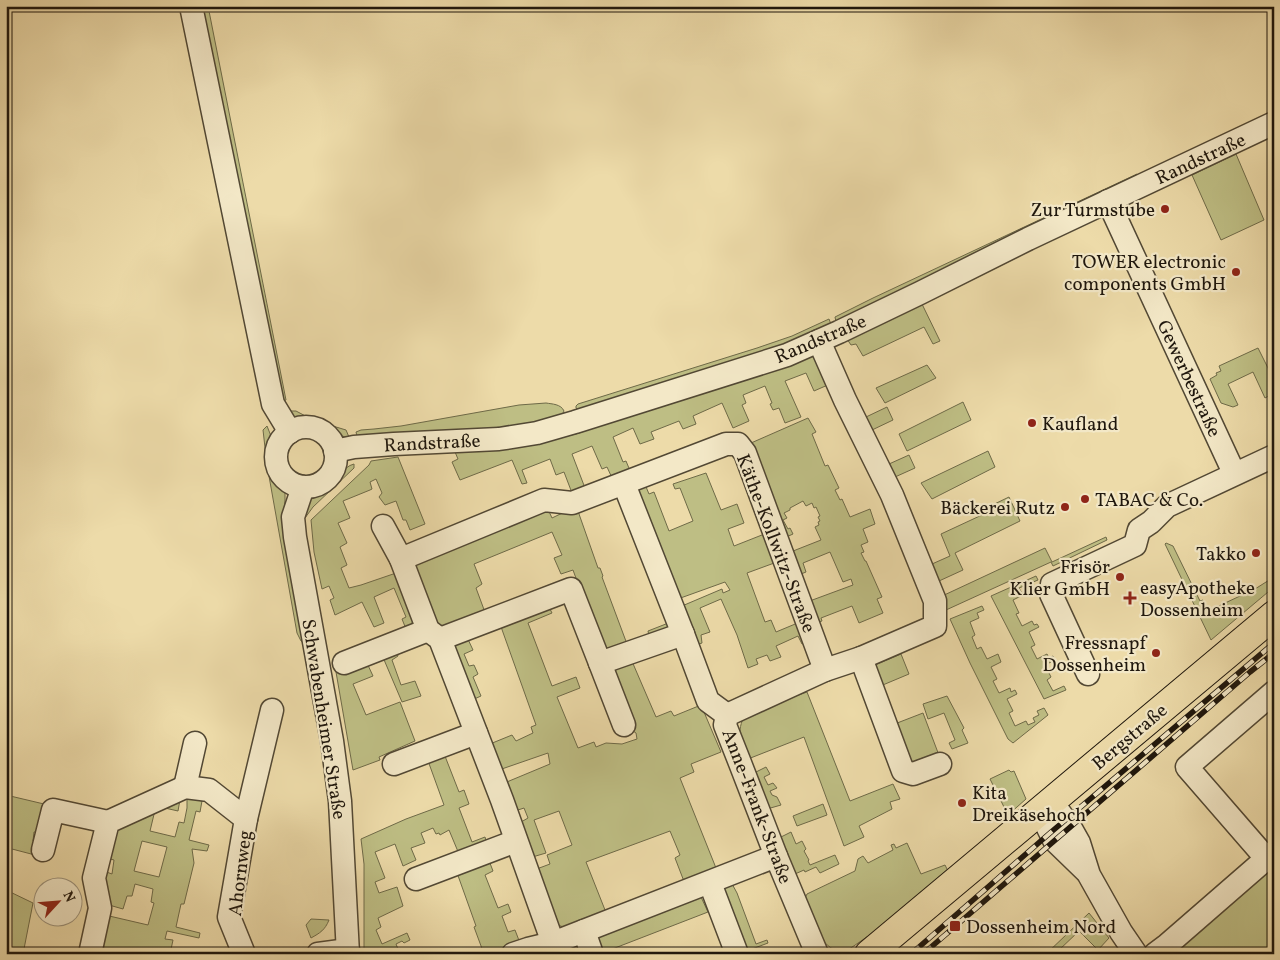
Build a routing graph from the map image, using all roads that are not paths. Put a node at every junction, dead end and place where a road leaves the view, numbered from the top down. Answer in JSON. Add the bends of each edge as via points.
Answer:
{"nodes":[{"id":1,"x":191,"y":6,"type":"edge"},
{"id":2,"x":1274,"y":123,"type":"edge"},
{"id":3,"x":1108,"y":201,"type":"junction"},
{"id":4,"x":819,"y":342,"type":"junction"},
{"id":5,"x":290,"y":432,"type":"junction"},
{"id":6,"x":335,"y":451,"type":"junction"},
{"id":7,"x":1274,"y":456,"type":"edge"},
{"id":8,"x":1234,"y":473,"type":"junction"},
{"id":9,"x":624,"y":484,"type":"junction"},
{"id":10,"x":302,"y":487,"type":"junction"},
{"id":11,"x":384,"y":526,"type":"dead end"},
{"id":12,"x":401,"y":559,"type":"junction"},
{"id":13,"x":1274,"y":615,"type":"edge"},
{"id":14,"x":434,"y":634,"type":"junction"},
{"id":15,"x":683,"y":634,"type":"junction"},
{"id":16,"x":861,"y":658,"type":"junction"},
{"id":17,"x":344,"y":663,"type":"dead end"},
{"id":18,"x":600,"y":663,"type":"junction"},
{"id":19,"x":825,"y":670,"type":"junction"},
{"id":20,"x":1088,"y":674,"type":"dead end"},
{"id":21,"x":1274,"y":692,"type":"edge"},
{"id":22,"x":272,"y":710,"type":"dead end"},
{"id":23,"x":727,"y":715,"type":"junction"},
{"id":24,"x":624,"y":725,"type":"dead end"},
{"id":25,"x":476,"y":733,"type":"junction"},
{"id":26,"x":194,"y":743,"type":"dead end"},
{"id":27,"x":394,"y":764,"type":"dead end"},
{"id":28,"x":940,"y":764,"type":"dead end"},
{"id":29,"x":185,"y":787,"type":"junction"},
{"id":30,"x":1046,"y":807,"type":"junction"},
{"id":31,"x":246,"y":819,"type":"junction"},
{"id":32,"x":108,"y":822,"type":"junction"},
{"id":33,"x":1012,"y":834,"type":"junction"},
{"id":34,"x":1054,"y":840,"type":"junction"},
{"id":35,"x":516,"y":841,"type":"junction"},
{"id":36,"x":42,"y":850,"type":"dead end"},
{"id":37,"x":1270,"y":855,"type":"edge"},
{"id":38,"x":776,"y":856,"type":"junction"},
{"id":39,"x":1089,"y":875,"type":"junction"},
{"id":40,"x":416,"y":879,"type":"dead end"},
{"id":41,"x":710,"y":883,"type":"junction"},
{"id":42,"x":584,"y":931,"type":"junction"},
{"id":43,"x":553,"y":943,"type":"junction"},
{"id":44,"x":521,"y":951,"type":"edge"},
{"id":45,"x":348,"y":952,"type":"edge"},
{"id":46,"x":819,"y":952,"type":"edge"},
{"id":47,"x":90,"y":954,"type":"edge"},
{"id":48,"x":244,"y":954,"type":"edge"},
{"id":49,"x":318,"y":954,"type":"edge"},
{"id":50,"x":592,"y":954,"type":"edge"},
{"id":51,"x":737,"y":954,"type":"edge"},
{"id":52,"x":869,"y":954,"type":"edge"},
{"id":53,"x":1136,"y":954,"type":"edge"},
{"id":54,"x":1155,"y":954,"type":"edge"}],
"edges":[{"from":1,"to":5,"type":"street","via":[[273,404]]},
{"from":2,"to":3,"type":"street","name":"Randstraße"},
{"from":3,"to":4,"type":"street","name":"Randstraße"},
{"from":3,"to":8,"type":"street","name":"Gewerbestraße"},
{"from":4,"to":6,"type":"street","name":"Randstraße","via":[[778,358],[537,433]]},
{"from":4,"to":16,"type":"street","name":"Anne-Frank-Straße","via":[[892,495],[934,601],[935,626]]},
{"from":5,"to":6,"type":"street","via":[[298,428],[318,429],[326,434]]},
{"from":5,"to":10,"type":"street","via":[[277,448],[278,469],[284,478]]},
{"from":6,"to":10,"type":"street","via":[[336,461],[328,477],[321,483]]},
{"from":7,"to":8,"type":"street"},
{"from":8,"to":20,"type":"street","via":[[1167,506],[1139,530],[1135,545],[1052,584],[1051,594]]},
{"from":9,"to":12,"type":"street","name":"Käthe-Kollwitz-Straße","via":[[572,503],[544,500]]},
{"from":9,"to":15,"type":"street"},
{"from":9,"to":19,"type":"street","name":"Käthe-Kollwitz-Straße","via":[[726,444],[738,444],[745,453]]},
{"from":10,"to":45,"type":"street","name":"Schwabenheimer Straße","via":[[293,517],[340,801]]},
{"from":11,"to":12,"type":"street"},
{"from":12,"to":14,"type":"street"},
{"from":13,"to":30,"type":"main road","name":"Bergstraße"},
{"from":14,"to":17,"type":"street"},
{"from":14,"to":18,"type":"street","via":[[571,589]]},
{"from":14,"to":25,"type":"street"},
{"from":15,"to":18,"type":"street"},
{"from":15,"to":23,"type":"street","via":[[708,701]]},
{"from":16,"to":19,"type":"street","name":"Anne-Frank-Straße"},
{"from":16,"to":28,"type":"street","via":[[903,771],[913,774]]},
{"from":18,"to":24,"type":"street"},
{"from":19,"to":23,"type":"street","name":"Anne-Frank-Straße"},
{"from":21,"to":37,"type":"street","via":[[1187,767]]},
{"from":22,"to":31,"type":"street","name":"Ahornweg"},
{"from":23,"to":38,"type":"street","name":"Anne-Frank-Straße","via":[[725,725]]},
{"from":25,"to":27,"type":"street"},
{"from":25,"to":35,"type":"street"},
{"from":26,"to":29,"type":"street"},
{"from":29,"to":31,"type":"street","name":"Ahornweg","via":[[209,790]]},
{"from":29,"to":32,"type":"street"},
{"from":30,"to":33,"type":"main road","name":"Bergstraße"},
{"from":30,"to":34,"type":"street"},
{"from":30,"to":39,"type":"street","via":[[1070,827]]},
{"from":31,"to":48,"type":"street","name":"Ahornweg","via":[[229,917]]},
{"from":32,"to":36,"type":"street","via":[[51,807]]},
{"from":32,"to":47,"type":"street","via":[[94,878],[100,908]]},
{"from":33,"to":34,"type":"street","via":[[1047,836]]},
{"from":33,"to":52,"type":"main road","name":"Bergstraße"},
{"from":34,"to":39,"type":"street"},
{"from":35,"to":40,"type":"street"},
{"from":35,"to":43,"type":"street"},
{"from":37,"to":54,"type":"street"},
{"from":38,"to":41,"type":"street"},
{"from":38,"to":46,"type":"street","name":"Anne-Frank-Straße"},
{"from":39,"to":53,"type":"street"},
{"from":41,"to":42,"type":"street"},
{"from":41,"to":51,"type":"street"},
{"from":42,"to":43,"type":"street"},
{"from":42,"to":50,"type":"street"},
{"from":43,"to":44,"type":"street"},
{"from":45,"to":49,"type":"street"}]}
